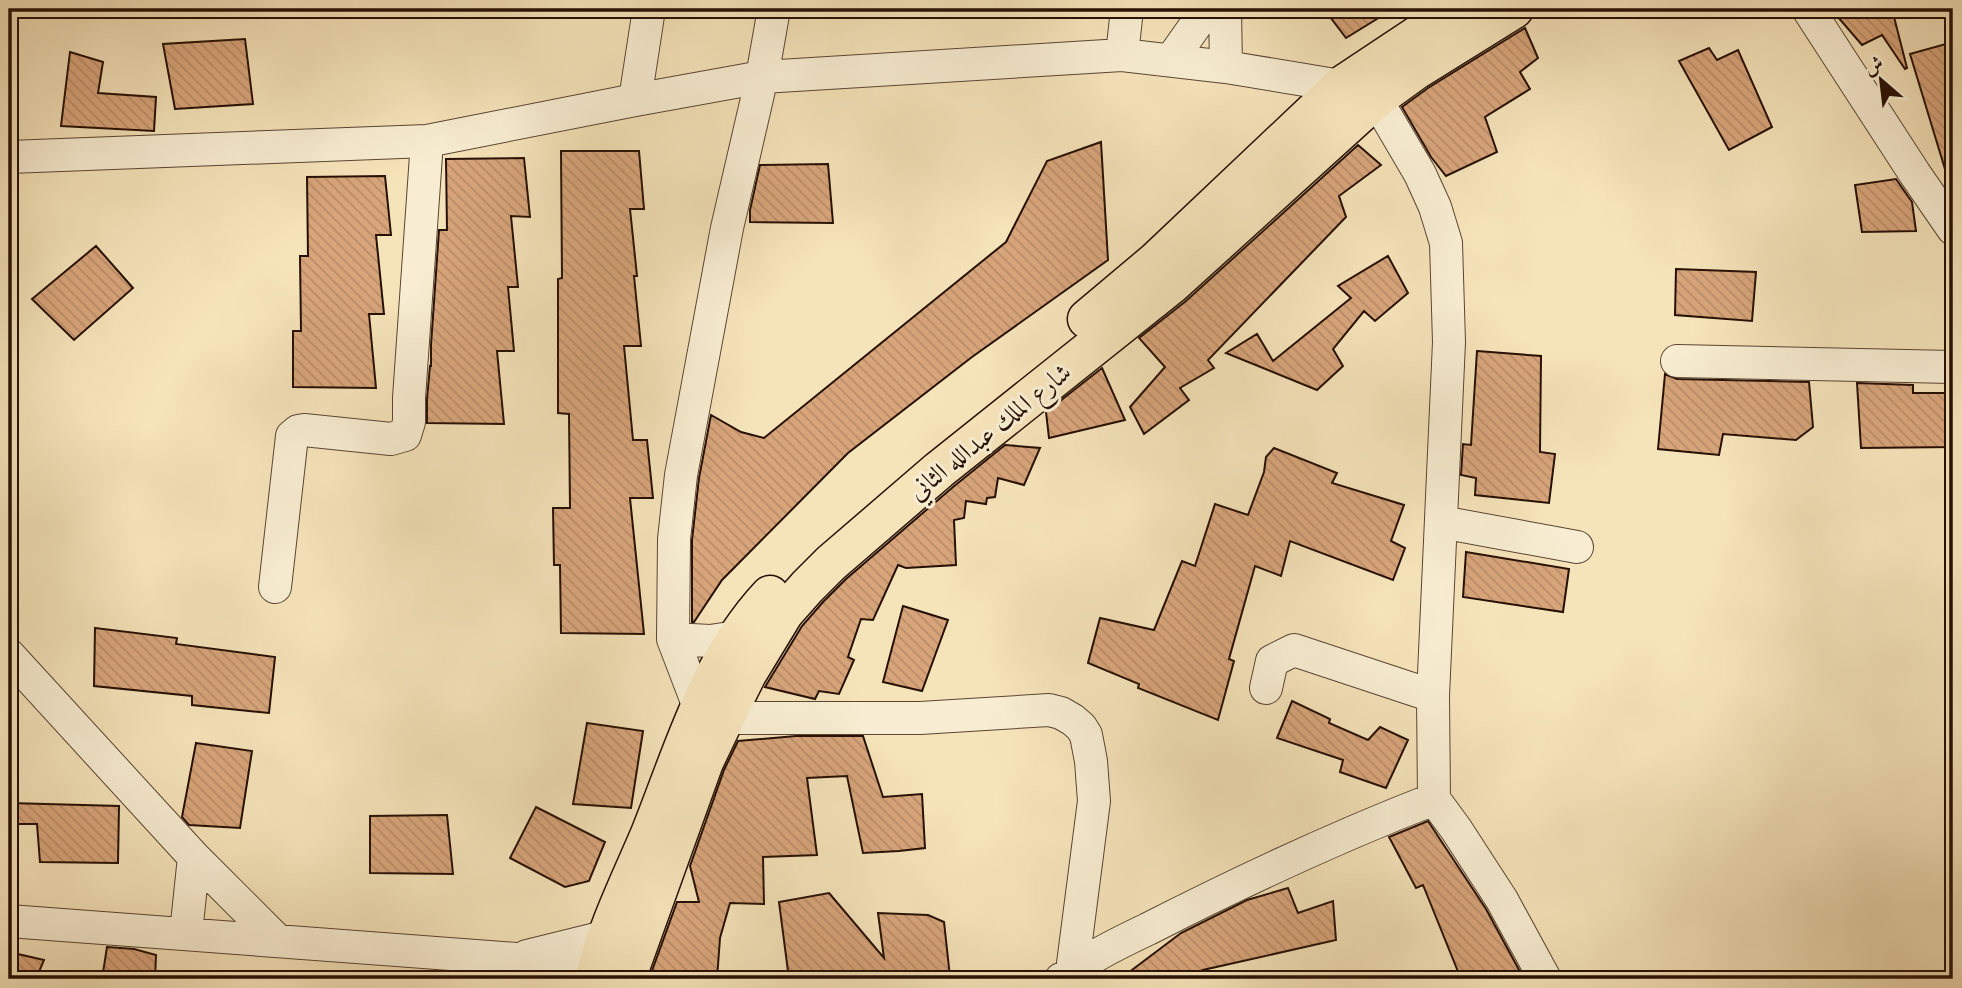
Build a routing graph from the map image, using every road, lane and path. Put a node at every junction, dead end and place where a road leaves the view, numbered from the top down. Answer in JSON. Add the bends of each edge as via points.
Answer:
{"nodes":[{"id":1,"x":649,"y":9,"type":"edge"},
{"id":2,"x":774,"y":9,"type":"edge"},
{"id":3,"x":1128,"y":9,"type":"edge"},
{"id":4,"x":1207,"y":9,"type":"edge"},
{"id":5,"x":1225,"y":9,"type":"edge"},
{"id":6,"x":1457,"y":9,"type":"edge"},
{"id":7,"x":1514,"y":9,"type":"edge"},
{"id":8,"x":1808,"y":9,"type":"edge"},
{"id":9,"x":1122,"y":55,"type":"junction"},
{"id":10,"x":1171,"y":60,"type":"junction"},
{"id":11,"x":1226,"y":68,"type":"junction"},
{"id":12,"x":762,"y":77,"type":"junction"},
{"id":13,"x":1341,"y":86,"type":"junction"},
{"id":14,"x":1376,"y":99,"type":"junction"},
{"id":15,"x":635,"y":100,"type":"junction"},
{"id":16,"x":427,"y":141,"type":"junction"},
{"id":17,"x":9,"y":157,"type":"edge"},
{"id":18,"x":1953,"y":229,"type":"edge"},
{"id":19,"x":1677,"y":362,"type":"dead end"},
{"id":20,"x":1953,"y":366,"type":"edge"},
{"id":21,"x":1441,"y":522,"type":"junction"},
{"id":22,"x":1577,"y":547,"type":"dead end"},
{"id":23,"x":275,"y":587,"type":"dead end"},
{"id":24,"x":737,"y":637,"type":"junction"},
{"id":25,"x":673,"y":639,"type":"junction"},
{"id":26,"x":9,"y":655,"type":"edge"},
{"id":27,"x":1266,"y":688,"type":"dead end"},
{"id":28,"x":1433,"y":696,"type":"junction"},
{"id":29,"x":712,"y":712,"type":"junction"},
{"id":30,"x":1434,"y":799,"type":"junction"},
{"id":31,"x":194,"y":857,"type":"junction"},
{"id":32,"x":9,"y":921,"type":"edge"},
{"id":33,"x":186,"y":933,"type":"junction"},
{"id":34,"x":625,"y":935,"type":"junction"},
{"id":35,"x":278,"y":942,"type":"junction"},
{"id":36,"x":516,"y":959,"type":"junction"},
{"id":37,"x":611,"y":977,"type":"edge"},
{"id":38,"x":1067,"y":977,"type":"edge"},
{"id":39,"x":1545,"y":979,"type":"edge"}],
"edges":[{"from":1,"to":15,"type":"street"},
{"from":2,"to":12,"type":"street"},
{"from":3,"to":9,"type":"street"},
{"from":4,"to":10,"type":"street"},
{"from":5,"to":11,"type":"street"},
{"from":6,"to":13,"type":"main road","name":"شارع الملك عبدالله الثاني"},
{"from":7,"to":14,"type":"main road","name":"شارع الملك عبدالله الثاني"},
{"from":8,"to":18,"type":"street"},
{"from":9,"to":10,"type":"street"},
{"from":9,"to":12,"type":"street"},
{"from":10,"to":11,"type":"street"},
{"from":11,"to":13,"type":"street"},
{"from":12,"to":15,"type":"street"},
{"from":12,"to":25,"type":"street","via":[[727,228],[681,475],[674,539]]},
{"from":13,"to":24,"type":"main road","name":"شارع الملك عبدالله الثاني","via":[[1156,261],[853,513],[764,601]]},
{"from":14,"to":21,"type":"street","via":[[1420,174],[1446,243],[1449,342]]},
{"from":14,"to":29,"type":"main road","name":"شارع الملك عبدالله الثاني","via":[[1171,285],[831,563],[783,613],[747,674]]},
{"from":15,"to":16,"type":"street"},
{"from":16,"to":17,"type":"street"},
{"from":16,"to":23,"type":"street","via":[[405,435],[391,439],[304,430],[292,436]]},
{"from":19,"to":20,"type":"street"},
{"from":21,"to":22,"type":"street"},
{"from":21,"to":28,"type":"street"},
{"from":24,"to":25,"type":"street"},
{"from":24,"to":29,"type":"main road","name":"شارع الملك عبدالله الثاني"},
{"from":25,"to":29,"type":"street"},
{"from":26,"to":31,"type":"street"},
{"from":27,"to":28,"type":"street","via":[[1272,661],[1294,650]]},
{"from":28,"to":30,"type":"street"},
{"from":29,"to":34,"type":"main road","name":"شارع الملك عبدالله الثاني","via":[[704,762]]},
{"from":29,"to":38,"type":"street","via":[[920,718],[1049,710],[1073,720],[1086,735],[1090,750],[1094,801]]},
{"from":30,"to":38,"type":"street","via":[[1250,877],[1116,944]]},
{"from":30,"to":39,"type":"street","via":[[1502,900]]},
{"from":31,"to":33,"type":"street"},
{"from":31,"to":35,"type":"street"},
{"from":32,"to":33,"type":"street"},
{"from":33,"to":35,"type":"street"},
{"from":34,"to":36,"type":"street"},
{"from":34,"to":37,"type":"main road","name":"شارع الملك عبدالله الثاني"},
{"from":35,"to":36,"type":"street"},
{"from":36,"to":37,"type":"street"}]}
